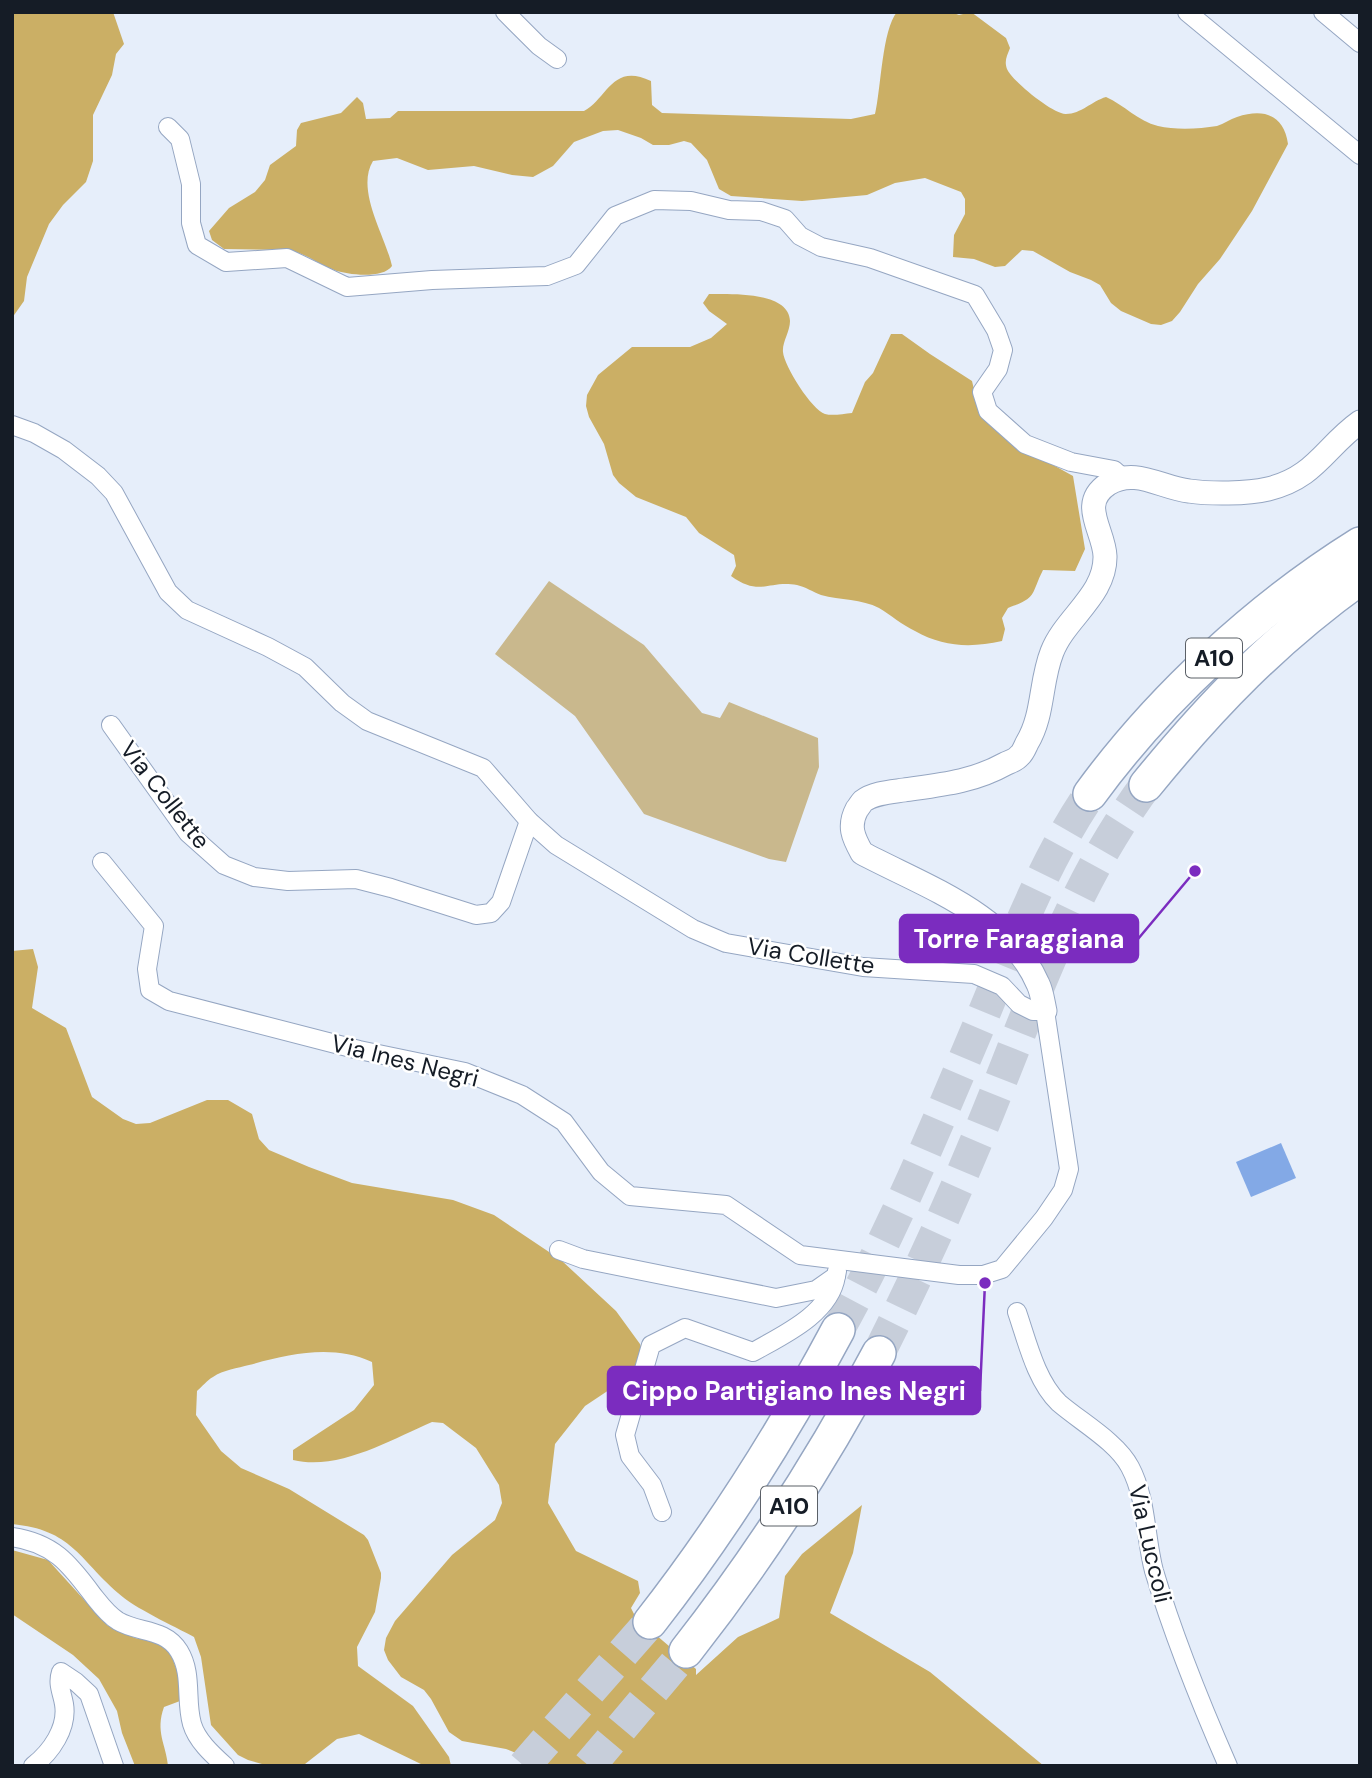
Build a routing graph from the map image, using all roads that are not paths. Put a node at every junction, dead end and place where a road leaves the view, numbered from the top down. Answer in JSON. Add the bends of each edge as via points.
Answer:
{"nodes":[{"id":1,"x":505,"y":12,"type":"edge"},
{"id":2,"x":1187,"y":12,"type":"edge"},
{"id":3,"x":1323,"y":12,"type":"edge"},
{"id":4,"x":1360,"y":43,"type":"edge"},
{"id":5,"x":556,"y":58,"type":"dead end"},
{"id":6,"x":168,"y":127,"type":"dead end"},
{"id":7,"x":1360,"y":155,"type":"edge"},
{"id":8,"x":1360,"y":422,"type":"edge"},
{"id":9,"x":12,"y":425,"type":"edge"},
{"id":10,"x":1124,"y":478,"type":"junction"},
{"id":11,"x":1360,"y":544,"type":"edge"},
{"id":12,"x":1360,"y":578,"type":"edge"},
{"id":13,"x":111,"y":725,"type":"dead end"},
{"id":14,"x":1146,"y":785,"type":"tunnel mouth"},
{"id":15,"x":1090,"y":794,"type":"tunnel mouth"},
{"id":16,"x":529,"y":821,"type":"junction"},
{"id":17,"x":102,"y":862,"type":"dead end"},
{"id":18,"x":1045,"y":1011,"type":"junction"},
{"id":19,"x":559,"y":1250,"type":"dead end"},
{"id":20,"x":838,"y":1269,"type":"junction"},
{"id":21,"x":1017,"y":1312,"type":"dead end"},
{"id":22,"x":838,"y":1330,"type":"tunnel mouth"},
{"id":23,"x":879,"y":1353,"type":"tunnel mouth"},
{"id":24,"x":662,"y":1512,"type":"dead end"},
{"id":25,"x":12,"y":1537,"type":"edge"},
{"id":26,"x":650,"y":1622,"type":"tunnel mouth"},
{"id":27,"x":686,"y":1651,"type":"tunnel mouth"},
{"id":28,"x":33,"y":1766,"type":"edge"},
{"id":29,"x":114,"y":1766,"type":"edge"},
{"id":30,"x":225,"y":1766,"type":"edge"},
{"id":31,"x":1228,"y":1766,"type":"edge"}],
"edges":[{"from":1,"to":5,"type":"street"},
{"from":2,"to":7,"type":"street"},
{"from":3,"to":4,"type":"street"},
{"from":6,"to":10,"type":"street","via":[[180,139],[191,184],[191,223],[197,245],[226,262],[287,258],[347,287],[547,276],[576,265],[615,216],[654,200],[761,211],[785,219],[800,236],[821,247],[870,258],[975,295],[1003,350],[998,369],[982,392],[988,411],[1026,444],[1071,462],[1114,470]]},
{"from":8,"to":10,"type":"street","via":[[1304,476],[1268,489],[1188,491],[1140,477]]},
{"from":9,"to":16,"type":"street","name":"Via Collette","via":[[64,450],[114,493],[168,592],[187,610],[305,667],[367,721],[483,768]]},
{"from":10,"to":18,"type":"street","via":[[1106,486],[1093,501],[1105,556],[1102,576],[1051,654],[1037,727],[1019,756],[987,774],[942,786],[882,793],[862,802],[851,821],[862,853],[971,910],[1005,938],[1039,985]]},
{"from":11,"to":15,"type":"highway","number":"A10","via":[[1275,604],[1185,684],[1134,737]]},
{"from":12,"to":14,"type":"highway","number":"A10","via":[[1261,657]]},
{"from":13,"to":16,"type":"street","name":"Via Collette","via":[[188,833],[223,865],[254,877],[356,879],[475,915],[491,914],[501,902]]},
{"from":16,"to":18,"type":"street","name":"Via Collette","via":[[556,845],[654,907],[726,943],[863,967],[974,974],[1002,986],[1019,1004]]},
{"from":17,"to":20,"type":"street","name":"Via Ines Negri","via":[[154,926],[147,969],[150,990],[169,1001],[359,1051],[466,1072],[522,1095],[564,1122],[600,1172],[630,1196],[726,1205],[800,1255]]},
{"from":18,"to":20,"type":"street","name":"Via Ines Negri","via":[[1069,1169],[1063,1190],[1002,1269],[983,1275]]},
{"from":19,"to":20,"type":"street","via":[[583,1259],[776,1298],[816,1290]]},
{"from":20,"to":24,"type":"street","via":[[834,1289],[822,1307],[753,1352],[685,1328],[651,1345],[625,1435],[630,1456],[652,1485]]},
{"from":21,"to":31,"type":"street","name":"Via Luccoli","via":[[1042,1378],[1057,1401],[1115,1449],[1131,1469],[1139,1489],[1147,1547],[1171,1628]]},
{"from":22,"to":26,"type":"highway","number":"A10","via":[[744,1491]]},
{"from":23,"to":27,"type":"highway","number":"A10","via":[[845,1416],[749,1567]]},
{"from":25,"to":30,"type":"street","via":[[42,1544],[60,1556],[107,1613],[121,1623],[164,1636],[177,1648],[188,1674],[192,1725]]},
{"from":28,"to":29,"type":"street","via":[[58,1740],[65,1708],[58,1681],[61,1672],[89,1694]]}]}
